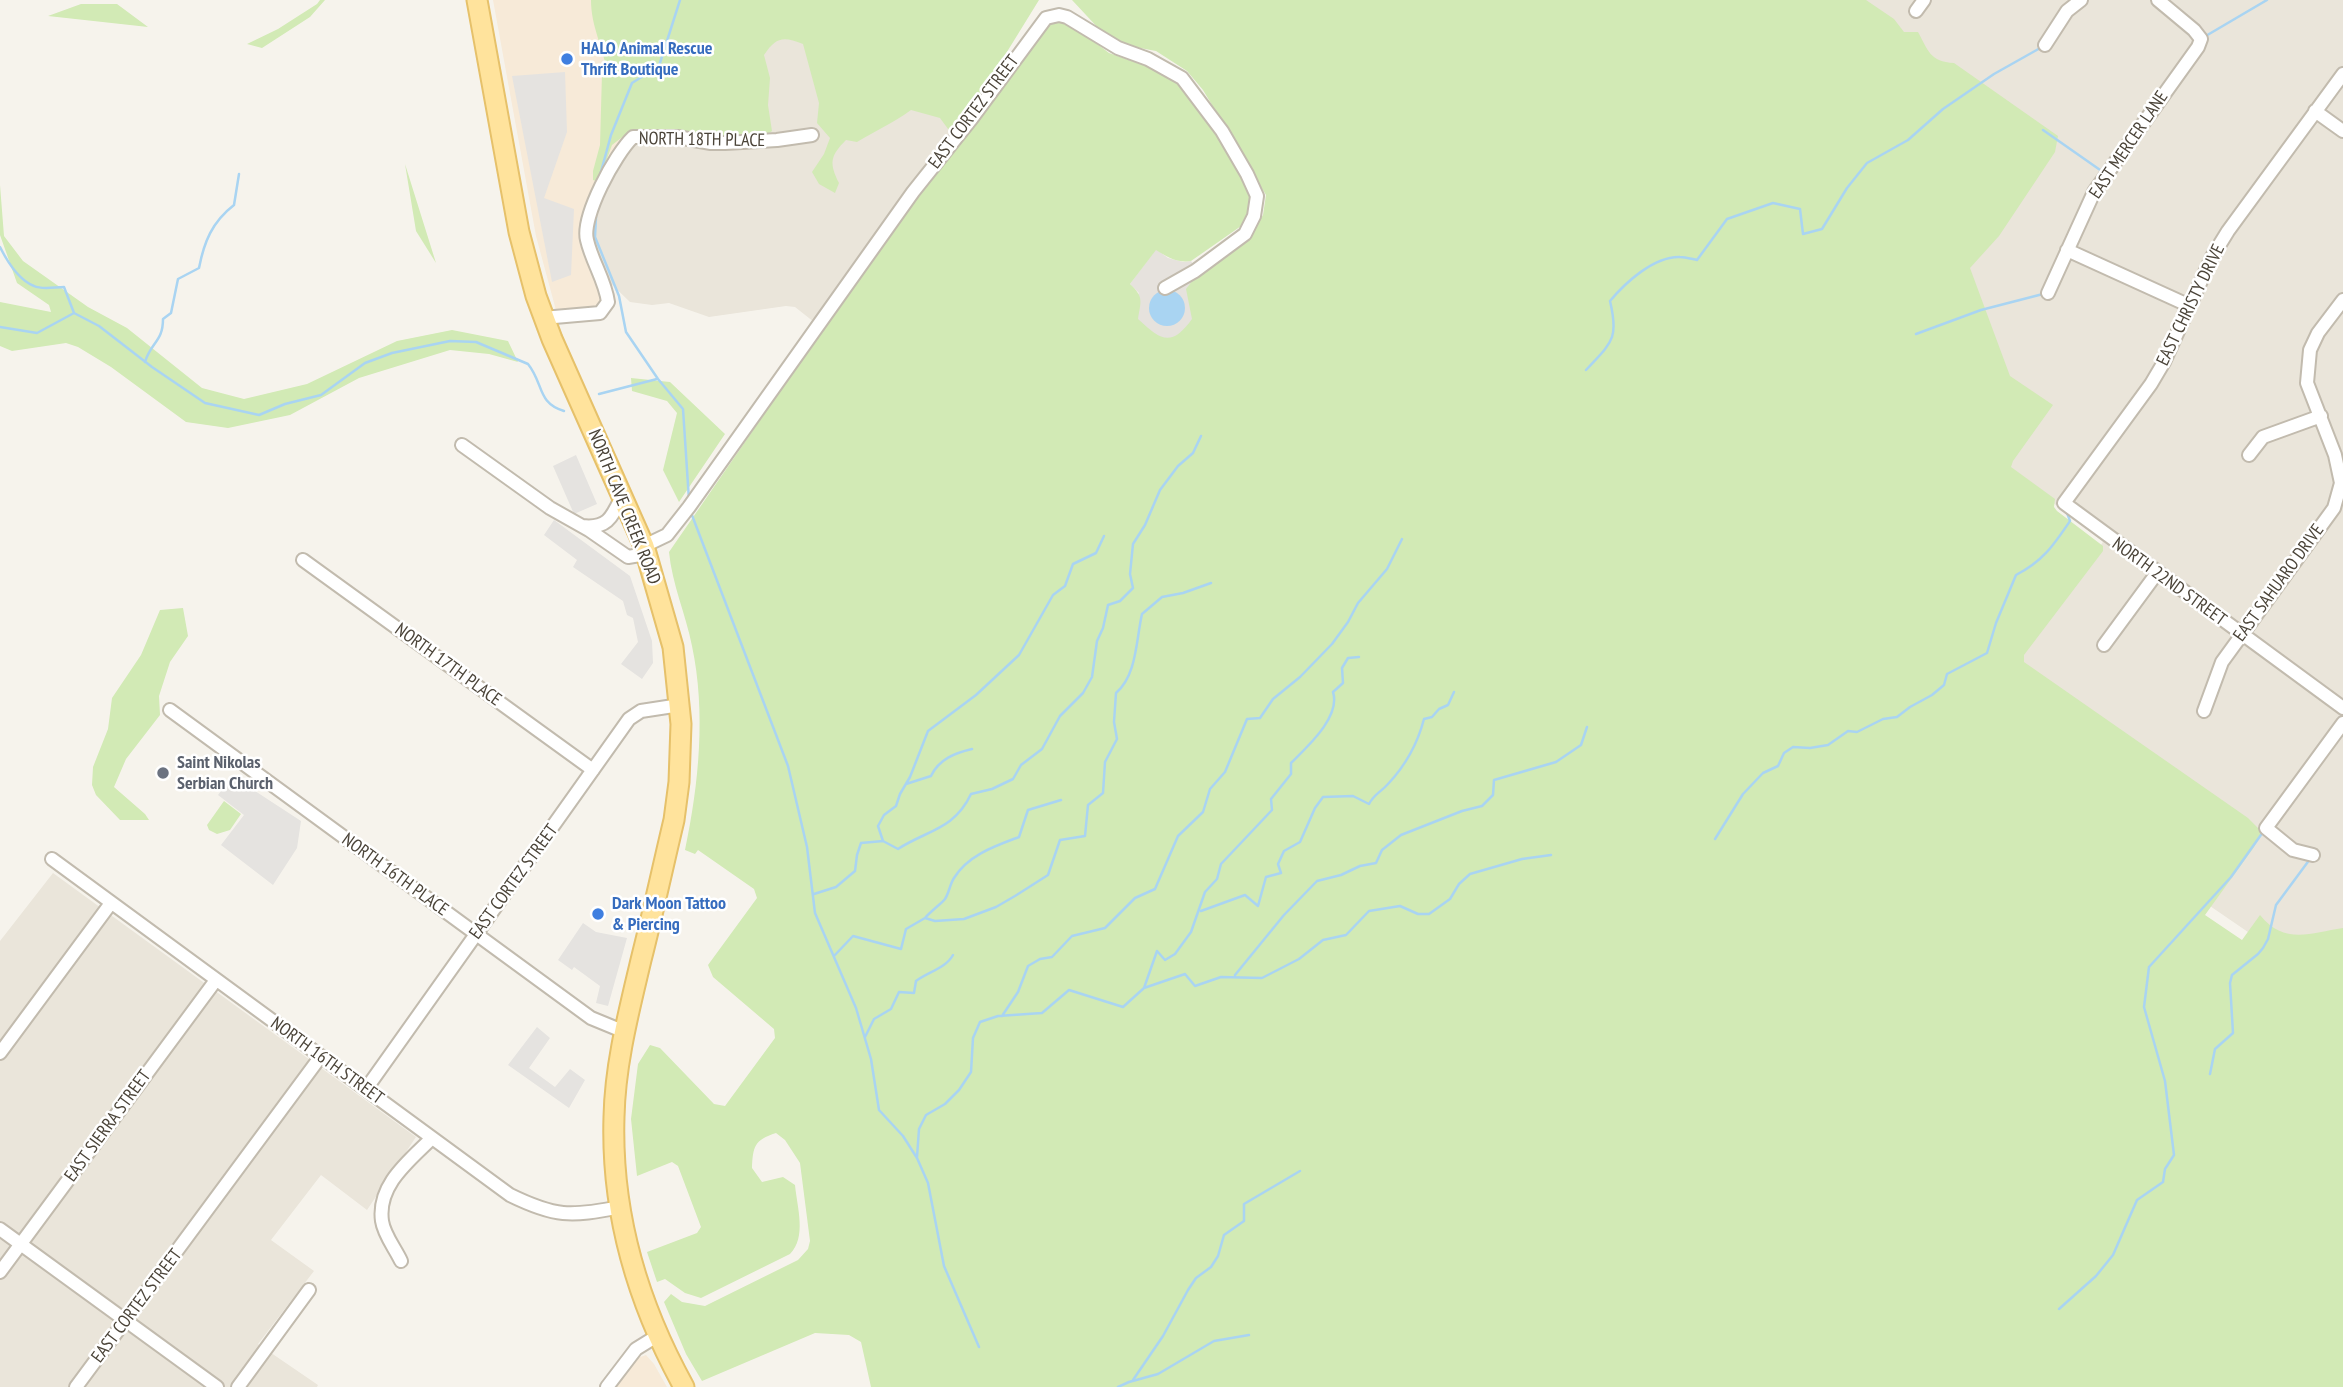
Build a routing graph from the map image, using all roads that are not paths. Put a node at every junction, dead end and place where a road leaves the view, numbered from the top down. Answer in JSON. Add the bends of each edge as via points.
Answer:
{"nodes":[{"id":1,"x":477,"y":0,"type":"edge"},
{"id":2,"x":1924,"y":0,"type":"edge"},
{"id":3,"x":2081,"y":0,"type":"edge"},
{"id":4,"x":2158,"y":0,"type":"edge"},
{"id":5,"x":1916,"y":11,"type":"dead end"},
{"id":6,"x":2045,"y":45,"type":"dead end"},
{"id":7,"x":2343,"y":74,"type":"edge"},
{"id":8,"x":2315,"y":111,"type":"junction"},
{"id":9,"x":2343,"y":131,"type":"edge"},
{"id":10,"x":812,"y":135,"type":"dead end"},
{"id":11,"x":2067,"y":250,"type":"junction"},
{"id":12,"x":1165,"y":288,"type":"dead end"},
{"id":13,"x":2048,"y":293,"type":"dead end"},
{"id":14,"x":2343,"y":300,"type":"edge"},
{"id":15,"x":2190,"y":306,"type":"junction"},
{"id":16,"x":544,"y":318,"type":"junction"},
{"id":17,"x":2321,"y":416,"type":"junction"},
{"id":18,"x":462,"y":445,"type":"dead end"},
{"id":19,"x":2249,"y":455,"type":"dead end"},
{"id":20,"x":622,"y":496,"type":"junction"},
{"id":21,"x":2064,"y":503,"type":"joint"},
{"id":22,"x":582,"y":526,"type":"junction"},
{"id":23,"x":645,"y":550,"type":"junction"},
{"id":24,"x":303,"y":560,"type":"dead end"},
{"id":25,"x":2157,"y":573,"type":"junction"},
{"id":26,"x":2241,"y":635,"type":"junction"},
{"id":27,"x":2104,"y":645,"type":"dead end"},
{"id":28,"x":680,"y":705,"type":"junction"},
{"id":29,"x":2343,"y":708,"type":"edge"},
{"id":30,"x":170,"y":710,"type":"dead end"},
{"id":31,"x":2204,"y":711,"type":"dead end"},
{"id":32,"x":2343,"y":723,"type":"edge"},
{"id":33,"x":593,"y":770,"type":"junction"},
{"id":34,"x":2313,"y":855,"type":"dead end"},
{"id":35,"x":52,"y":859,"type":"dead end"},
{"id":36,"x":111,"y":903,"type":"junction"},
{"id":37,"x":477,"y":934,"type":"junction"},
{"id":38,"x":216,"y":980,"type":"junction"},
{"id":39,"x":625,"y":1032,"type":"junction"},
{"id":40,"x":0,"y":1054,"type":"edge"},
{"id":41,"x":321,"y":1056,"type":"junction"},
{"id":42,"x":366,"y":1089,"type":"junction"},
{"id":43,"x":432,"y":1138,"type":"junction"},
{"id":44,"x":620,"y":1207,"type":"junction"},
{"id":45,"x":0,"y":1229,"type":"edge"},
{"id":46,"x":21,"y":1244,"type":"junction"},
{"id":47,"x":401,"y":1261,"type":"dead end"},
{"id":48,"x":0,"y":1272,"type":"edge"},
{"id":49,"x":309,"y":1290,"type":"dead end"},
{"id":50,"x":126,"y":1321,"type":"junction"},
{"id":51,"x":657,"y":1336,"type":"junction"},
{"id":52,"x":76,"y":1387,"type":"edge"},
{"id":53,"x":217,"y":1387,"type":"edge"},
{"id":54,"x":238,"y":1387,"type":"edge"},
{"id":55,"x":607,"y":1387,"type":"edge"},
{"id":56,"x":684,"y":1387,"type":"edge"}],
"edges":[{"from":1,"to":16,"type":"main road","name":"NORTH CAVE CREEK ROAD","via":[[519,232]]},
{"from":2,"to":5,"type":"street"},
{"from":3,"to":6,"type":"street","via":[[2067,11]]},
{"from":4,"to":11,"type":"street","name":"EAST MERCER LANE","via":[[2201,39],[2105,174]]},
{"from":7,"to":8,"type":"street","name":"EAST CHRISTY DRIVE"},
{"from":8,"to":9,"type":"street"},
{"from":8,"to":15,"type":"street","name":"EAST CHRISTY DRIVE","via":[[2228,231]]},
{"from":10,"to":16,"type":"street","name":"NORTH 18TH PLACE","via":[[725,144],[633,137],[610,166],[585,226],[608,302],[600,313]]},
{"from":11,"to":13,"type":"street","name":"EAST MERCER LANE"},
{"from":11,"to":15,"type":"street"},
{"from":12,"to":23,"type":"street","name":"EAST CORTEZ STREET","via":[[1245,234],[1257,196],[1222,131],[1182,79],[1067,18],[1046,18],[913,192],[689,507],[667,536]]},
{"from":14,"to":17,"type":"street","name":"EAST SAHUARO DRIVE","via":[[2310,350],[2307,383]]},
{"from":15,"to":21,"type":"street","name":"EAST CHRISTY DRIVE","via":[[2151,384]]},
{"from":16,"to":20,"type":"main road","name":"NORTH CAVE CREEK ROAD"},
{"from":17,"to":19,"type":"street","via":[[2263,438]]},
{"from":17,"to":26,"type":"street","name":"EAST SAHUARO DRIVE","via":[[2341,483],[2334,508]]},
{"from":18,"to":22,"type":"street"},
{"from":20,"to":22,"type":"street","via":[[604,524]]},
{"from":20,"to":23,"type":"main road","name":"NORTH CAVE CREEK ROAD"},
{"from":21,"to":25,"type":"street","name":"NORTH 22ND STREET"},
{"from":22,"to":23,"type":"street","via":[[628,558]]},
{"from":23,"to":28,"type":"main road","name":"NORTH CAVE CREEK ROAD","via":[[673,647]]},
{"from":24,"to":33,"type":"street","name":"NORTH 17TH PLACE"},
{"from":25,"to":26,"type":"street","name":"NORTH 22ND STREET"},
{"from":25,"to":27,"type":"street"},
{"from":26,"to":29,"type":"street","name":"NORTH 22ND STREET"},
{"from":26,"to":31,"type":"street","name":"EAST SAHUARO DRIVE","via":[[2222,662]]},
{"from":28,"to":33,"type":"street","name":"EAST CORTEZ STREET","via":[[634,715]]},
{"from":28,"to":39,"type":"main road","name":"NORTH CAVE CREEK ROAD","via":[[674,820]]},
{"from":30,"to":37,"type":"street","name":"NORTH 16TH PLACE"},
{"from":32,"to":34,"type":"street","via":[[2266,828],[2293,850]]},
{"from":33,"to":37,"type":"street","name":"EAST CORTEZ STREET"},
{"from":35,"to":36,"type":"street","name":"NORTH 16TH STREET"},
{"from":36,"to":38,"type":"street","name":"NORTH 16TH STREET"},
{"from":36,"to":40,"type":"street"},
{"from":37,"to":39,"type":"street","name":"NORTH 16TH PLACE","via":[[591,1018]]},
{"from":37,"to":42,"type":"street","name":"EAST CORTEZ STREET"},
{"from":38,"to":41,"type":"street","name":"NORTH 16TH STREET"},
{"from":38,"to":46,"type":"street","name":"EAST SIERRA STREET"},
{"from":39,"to":44,"type":"main road","name":"NORTH CAVE CREEK ROAD","via":[[614,1116]]},
{"from":41,"to":42,"type":"street","name":"NORTH 16TH STREET"},
{"from":41,"to":50,"type":"street","name":"EAST CORTEZ STREET"},
{"from":42,"to":43,"type":"street","name":"NORTH 16TH STREET"},
{"from":43,"to":44,"type":"street","name":"NORTH 16TH STREET","via":[[510,1195],[537,1209],[573,1214]]},
{"from":43,"to":47,"type":"street","via":[[386,1190],[382,1220]]},
{"from":44,"to":51,"type":"main road","name":"NORTH CAVE CREEK ROAD","via":[[631,1259]]},
{"from":45,"to":46,"type":"street"},
{"from":46,"to":48,"type":"street","name":"EAST SIERRA STREET"},
{"from":46,"to":50,"type":"street"},
{"from":49,"to":54,"type":"street"},
{"from":50,"to":52,"type":"street","name":"EAST CORTEZ STREET"},
{"from":50,"to":53,"type":"street"},
{"from":51,"to":55,"type":"street","via":[[636,1349]]},
{"from":51,"to":56,"type":"main road","name":"NORTH CAVE CREEK ROAD"}]}
